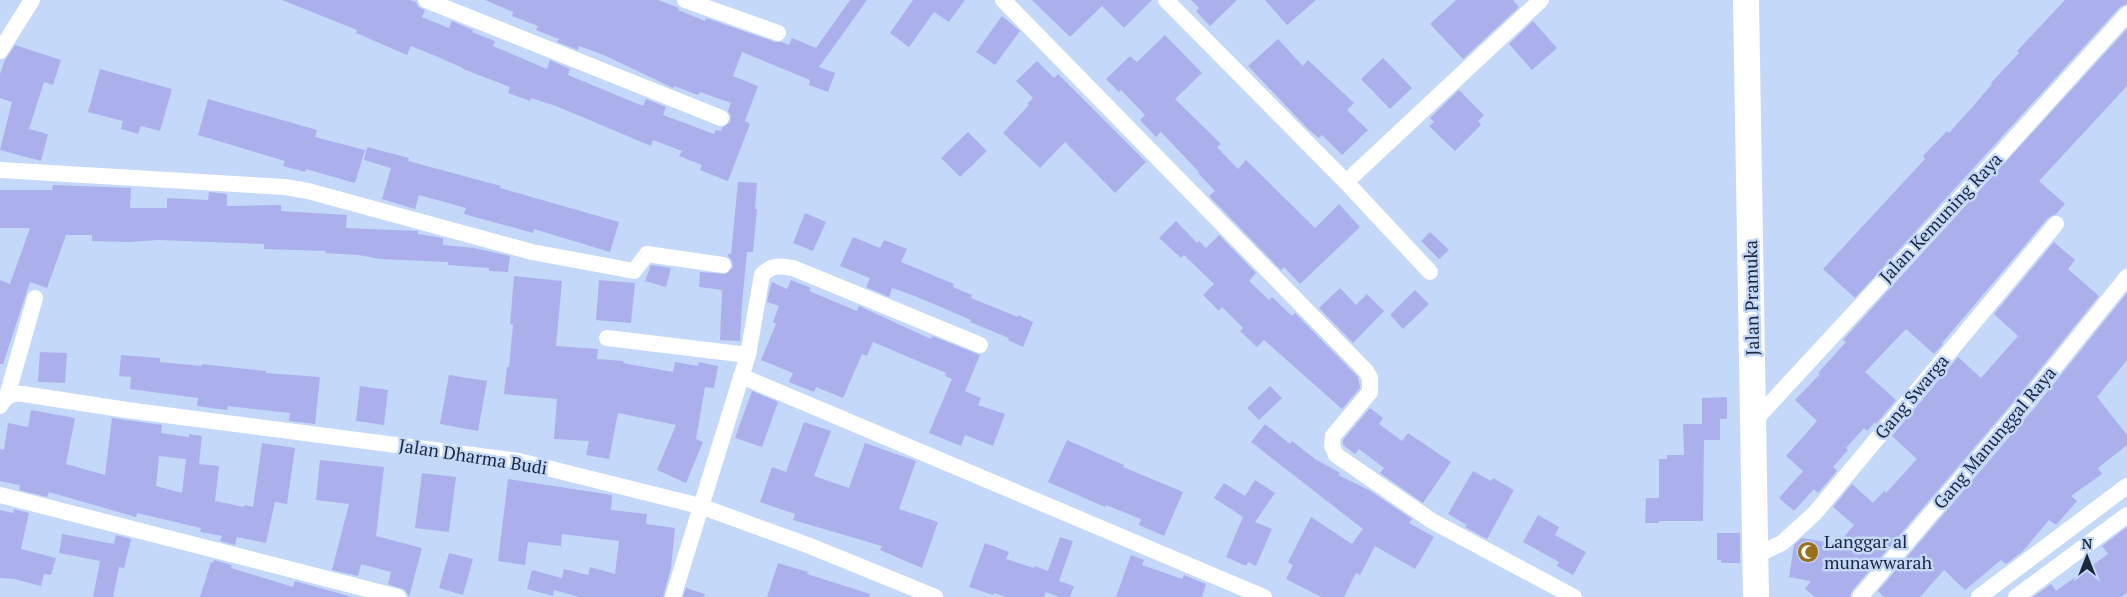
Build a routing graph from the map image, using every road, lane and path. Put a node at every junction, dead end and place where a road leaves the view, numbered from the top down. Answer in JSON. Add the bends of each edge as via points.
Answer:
{"nodes":[{"id":1,"x":32,"y":0,"type":"edge"},
{"id":2,"x":426,"y":0,"type":"edge"},
{"id":3,"x":685,"y":0,"type":"edge"},
{"id":4,"x":1003,"y":0,"type":"edge"},
{"id":5,"x":1166,"y":0,"type":"edge"},
{"id":6,"x":1541,"y":0,"type":"edge"},
{"id":7,"x":1746,"y":0,"type":"edge"},
{"id":8,"x":2127,"y":14,"type":"edge"},
{"id":9,"x":778,"y":33,"type":"dead end"},
{"id":10,"x":0,"y":51,"type":"edge"},
{"id":11,"x":721,"y":118,"type":"dead end"},
{"id":12,"x":0,"y":170,"type":"edge"},
{"id":13,"x":1346,"y":182,"type":"junction"},
{"id":14,"x":2056,"y":224,"type":"dead end"},
{"id":15,"x":723,"y":265,"type":"dead end"},
{"id":16,"x":1430,"y":272,"type":"dead end"},
{"id":17,"x":2127,"y":277,"type":"edge"},
{"id":18,"x":35,"y":298,"type":"dead end"},
{"id":19,"x":608,"y":338,"type":"dead end"},
{"id":20,"x":980,"y":346,"type":"dead end"},
{"id":21,"x":748,"y":356,"type":"junction"},
{"id":22,"x":741,"y":376,"type":"junction"},
{"id":23,"x":4,"y":401,"type":"edge"},
{"id":24,"x":1754,"y":420,"type":"junction"},
{"id":25,"x":2127,"y":486,"type":"edge"},
{"id":26,"x":0,"y":494,"type":"edge"},
{"id":27,"x":700,"y":506,"type":"junction"},
{"id":28,"x":2088,"y":514,"type":"junction"},
{"id":29,"x":2127,"y":514,"type":"edge"},
{"id":30,"x":2103,"y":532,"type":"junction"},
{"id":31,"x":1755,"y":556,"type":"junction"},
{"id":32,"x":398,"y":597,"type":"edge"},
{"id":33,"x":673,"y":597,"type":"edge"},
{"id":34,"x":934,"y":597,"type":"edge"},
{"id":35,"x":1264,"y":597,"type":"edge"},
{"id":36,"x":1574,"y":597,"type":"edge"},
{"id":37,"x":1756,"y":597,"type":"edge"},
{"id":38,"x":1860,"y":597,"type":"edge"},
{"id":39,"x":1979,"y":597,"type":"edge"},
{"id":40,"x":2016,"y":597,"type":"edge"}],
"edges":[{"from":1,"to":10,"type":"street"},
{"from":2,"to":11,"type":"street"},
{"from":3,"to":9,"type":"street"},
{"from":4,"to":36,"type":"street","via":[[1366,371],[1370,378],[1370,392],[1332,436],[1336,455],[1432,521]]},
{"from":5,"to":13,"type":"street"},
{"from":6,"to":13,"type":"street"},
{"from":7,"to":24,"type":"main road","name":"Jalan Pramuka"},
{"from":8,"to":24,"type":"street","name":"Jalan Kemuning Raya"},
{"from":12,"to":15,"type":"street","via":[[285,186],[532,252],[634,271],[648,254]]},
{"from":13,"to":16,"type":"street"},
{"from":14,"to":31,"type":"street","name":"Gang Swarga","via":[[1815,513],[1782,543]]},
{"from":17,"to":38,"type":"street","name":"Gang Manunggal Raya","via":[[2028,400]]},
{"from":18,"to":23,"type":"street"},
{"from":19,"to":21,"type":"street"},
{"from":20,"to":21,"type":"street","via":[[792,268],[777,265],[762,275]]},
{"from":21,"to":22,"type":"street"},
{"from":22,"to":27,"type":"street"},
{"from":22,"to":35,"type":"street"},
{"from":23,"to":27,"type":"street","name":"Jalan Dharma Budi","via":[[13,394],[23,394],[519,461]]},
{"from":24,"to":31,"type":"main road","name":"Jalan Pramuka"},
{"from":25,"to":28,"type":"street"},
{"from":26,"to":32,"type":"street"},
{"from":27,"to":33,"type":"street"},
{"from":27,"to":34,"type":"street","name":"Jalan Dharma Budi","via":[[810,546]]},
{"from":28,"to":30,"type":"street"},
{"from":28,"to":39,"type":"street"},
{"from":29,"to":30,"type":"street"},
{"from":30,"to":40,"type":"street"},
{"from":31,"to":37,"type":"main road","name":"Jalan Pramuka"}]}
